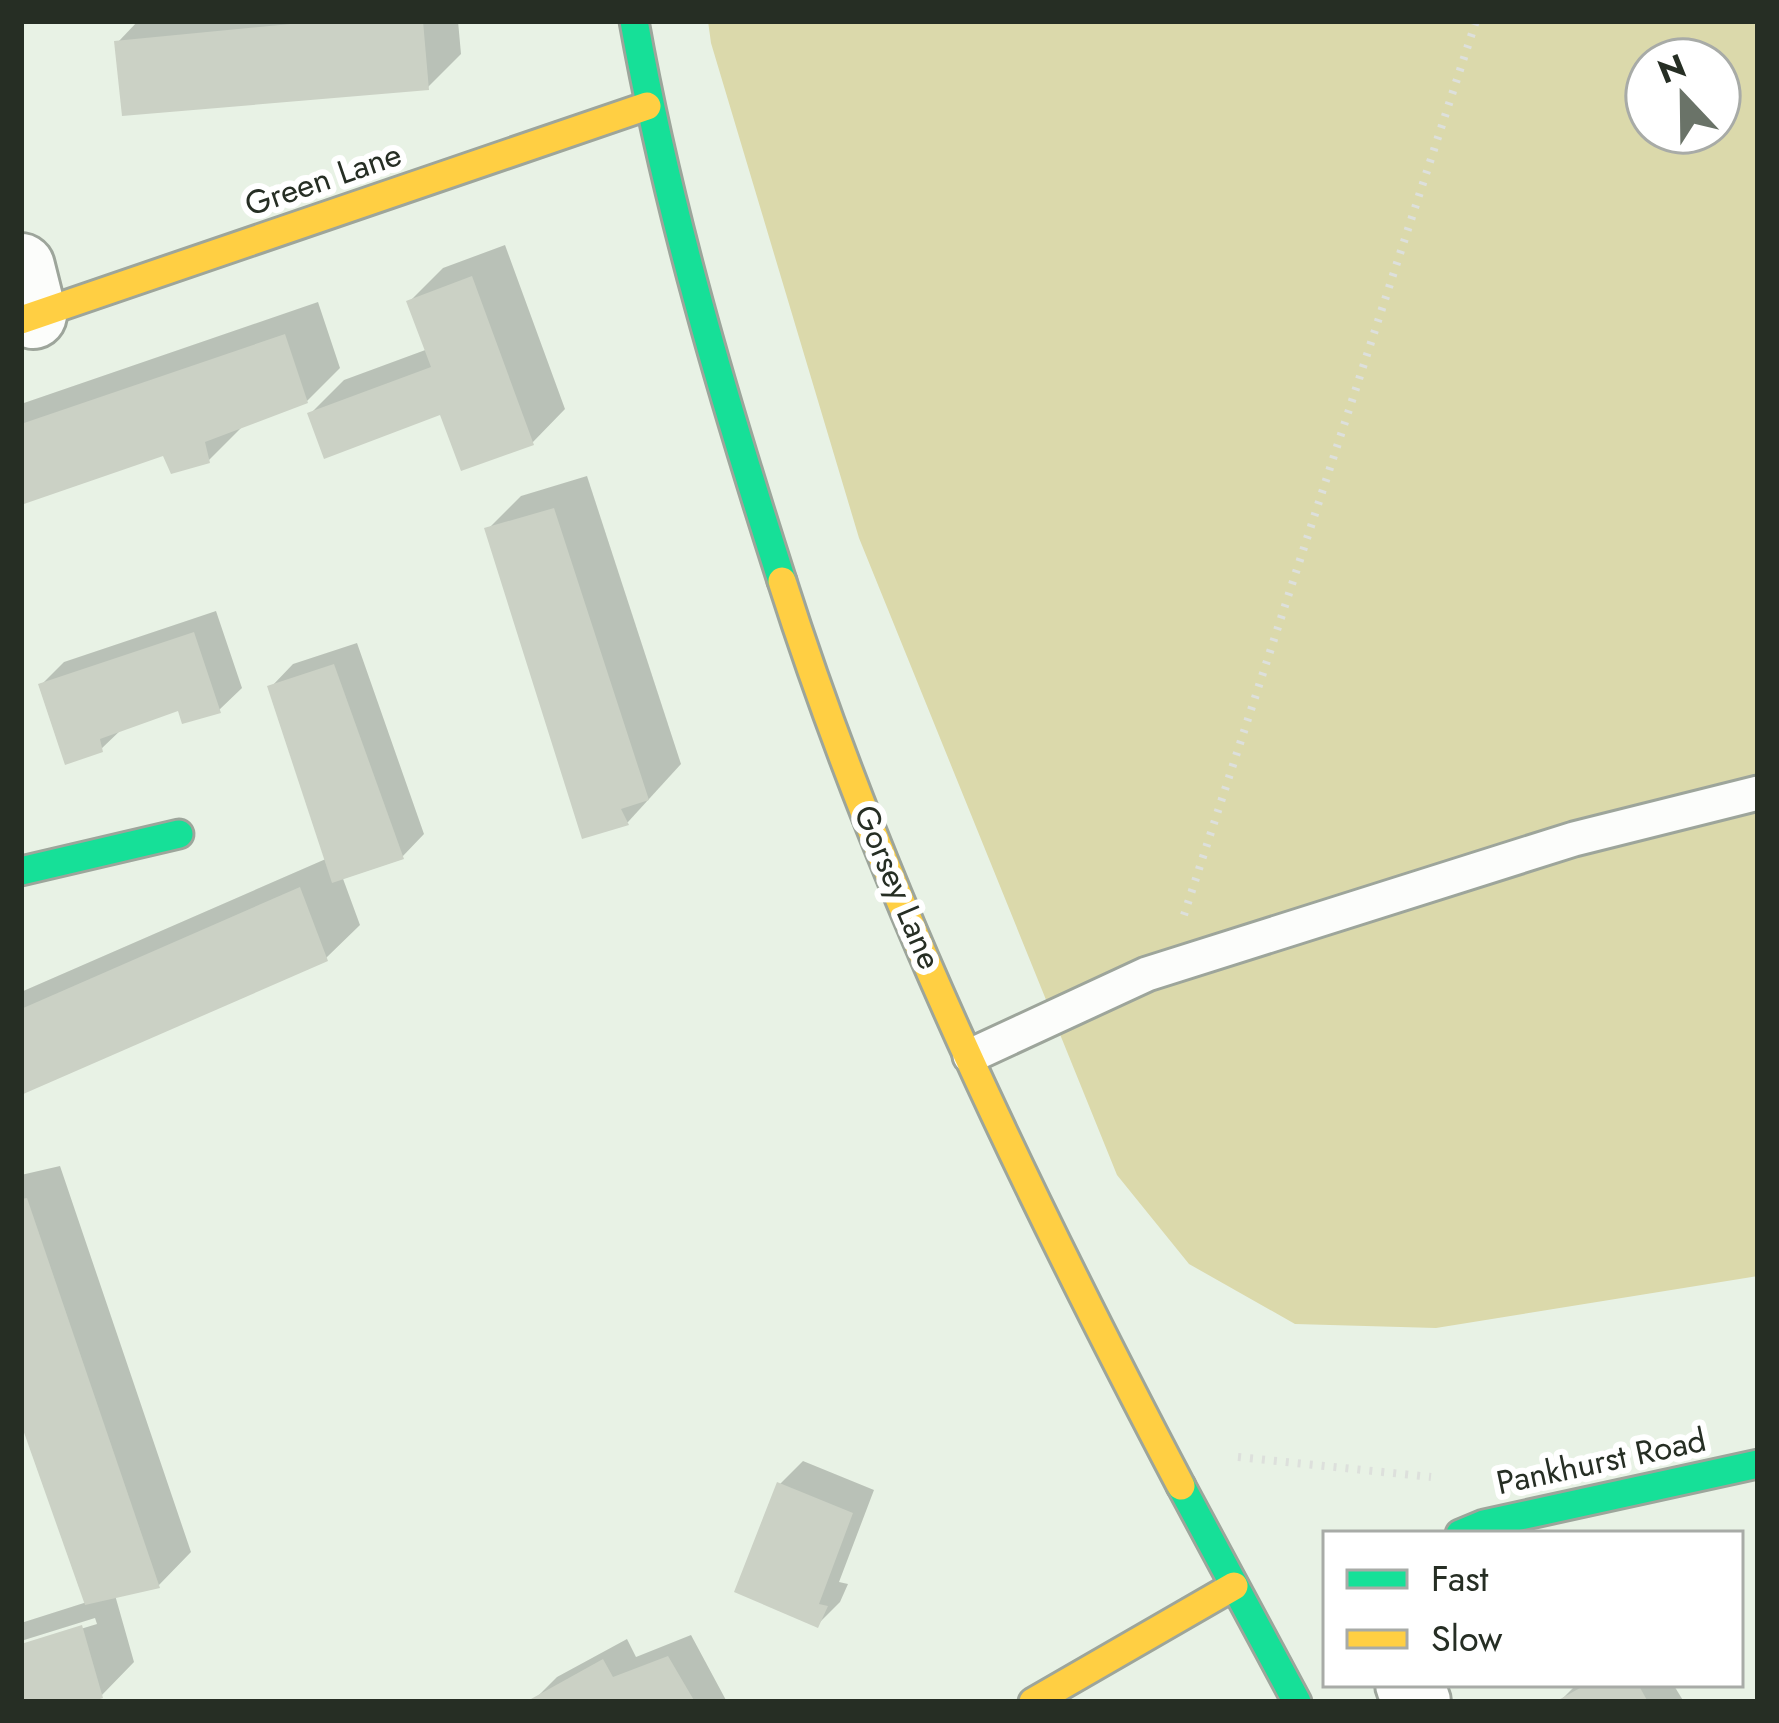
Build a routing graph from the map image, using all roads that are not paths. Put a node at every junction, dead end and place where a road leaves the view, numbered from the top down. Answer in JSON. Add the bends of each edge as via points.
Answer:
{"nodes":[{"id":1,"x":634,"y":21,"type":"edge"},
{"id":2,"x":647,"y":106,"type":"junction"},
{"id":3,"x":25,"y":301,"type":"edge"},
{"id":4,"x":1758,"y":793,"type":"edge"},
{"id":5,"x":179,"y":834,"type":"dead end"},
{"id":6,"x":21,"y":871,"type":"edge"},
{"id":7,"x":970,"y":1056,"type":"junction"},
{"id":8,"x":1758,"y":1464,"type":"edge"},
{"id":9,"x":1467,"y":1531,"type":"edge"},
{"id":10,"x":1234,"y":1586,"type":"junction"},
{"id":11,"x":1033,"y":1702,"type":"edge"},
{"id":12,"x":1298,"y":1702,"type":"edge"}],
"edges":[{"from":1,"to":2,"type":"main road","name":"Gorsey Lane"},
{"from":2,"to":3,"type":"main road","name":"Green Lane"},
{"from":2,"to":7,"type":"main road","name":"Gorsey Lane","via":[[764,526],[856,790]]},
{"from":4,"to":7,"type":"lane","via":[[1574,839],[1166,968]]},
{"from":5,"to":6,"type":"main road"},
{"from":7,"to":10,"type":"main road","name":"Gorsey Lane","via":[[1036,1202]]},
{"from":8,"to":9,"type":"main road","name":"Pankhurst Road"},
{"from":10,"to":11,"type":"main road"},
{"from":10,"to":12,"type":"main road","name":"Gorsey Lane"}]}
